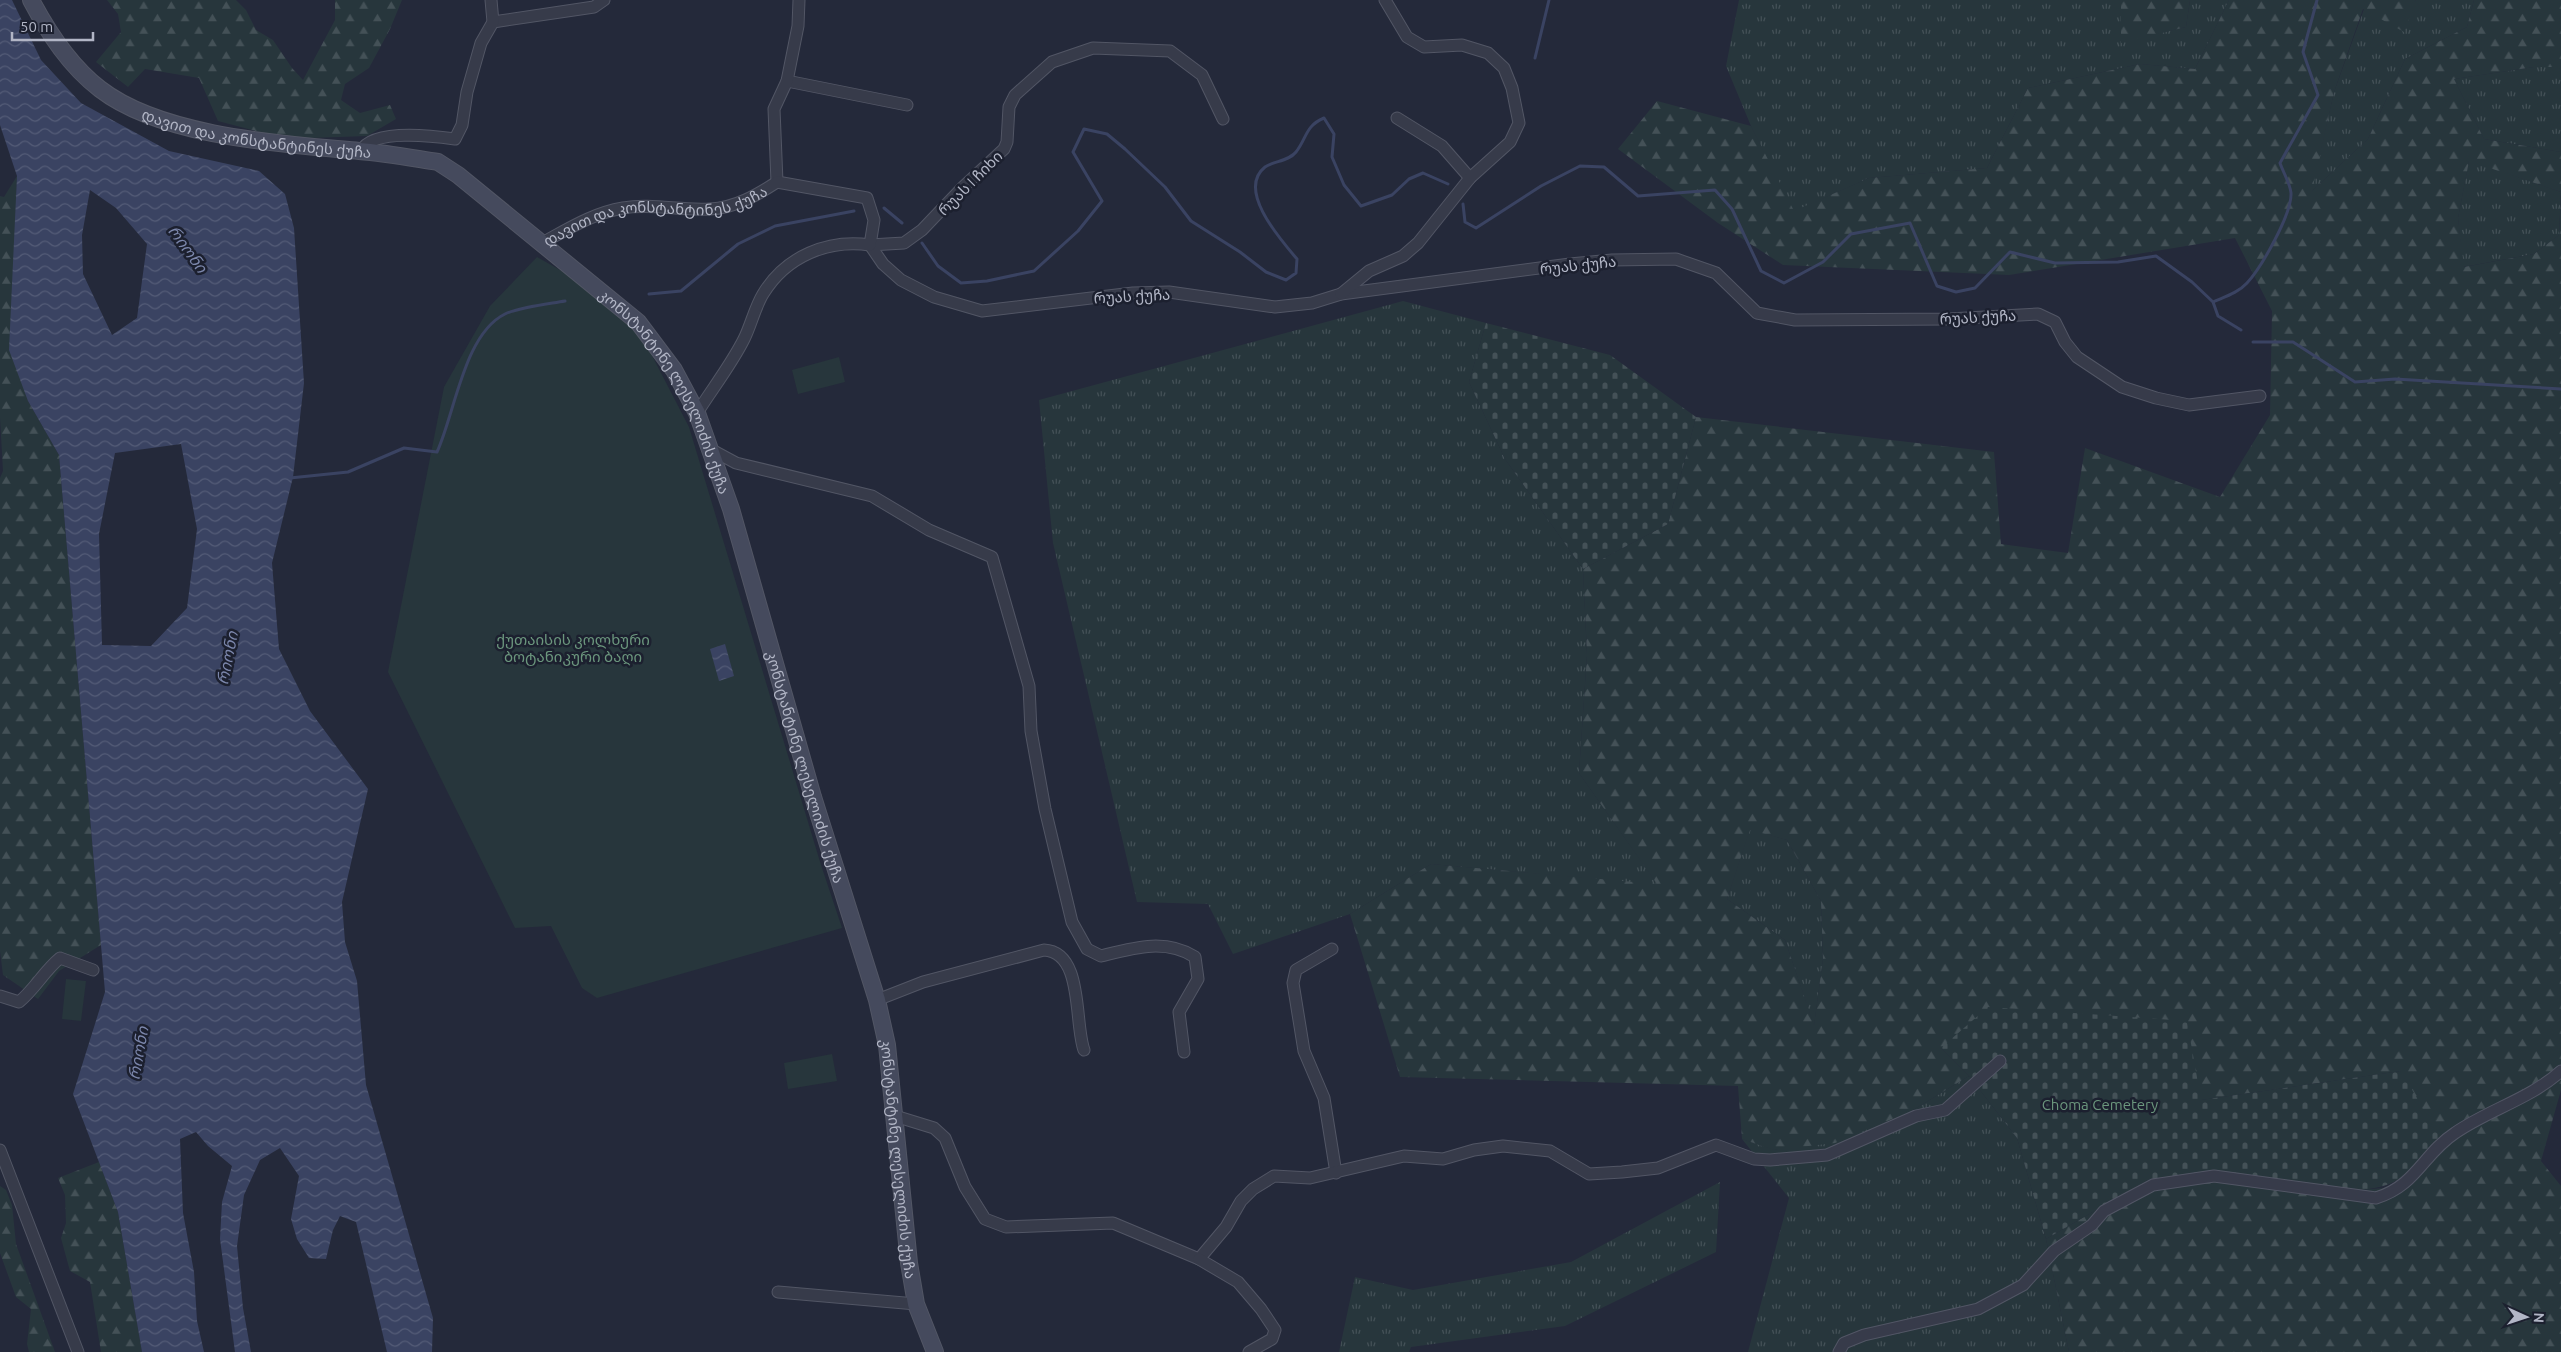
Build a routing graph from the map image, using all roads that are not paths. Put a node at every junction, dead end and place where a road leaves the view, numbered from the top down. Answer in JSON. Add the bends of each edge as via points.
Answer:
{"nodes":[{"id":1,"x":31,"y":0,"type":"edge"},
{"id":2,"x":491,"y":0,"type":"edge"},
{"id":3,"x":604,"y":0,"type":"edge"},
{"id":4,"x":799,"y":0,"type":"edge"},
{"id":5,"x":1385,"y":0,"type":"edge"},
{"id":6,"x":493,"y":22,"type":"junction"},
{"id":7,"x":787,"y":81,"type":"junction"},
{"id":8,"x":907,"y":105,"type":"dead end"},
{"id":9,"x":1397,"y":118,"type":"dead end"},
{"id":10,"x":1224,"y":119,"type":"dead end"},
{"id":11,"x":361,"y":151,"type":"junction"},
{"id":12,"x":1470,"y":178,"type":"junction"},
{"id":13,"x":777,"y":182,"type":"junction"},
{"id":14,"x":542,"y":243,"type":"junction"},
{"id":15,"x":870,"y":245,"type":"junction"},
{"id":16,"x":1341,"y":294,"type":"junction"},
{"id":17,"x":2260,"y":396,"type":"dead end"},
{"id":18,"x":697,"y":413,"type":"junction"},
{"id":19,"x":710,"y":449,"type":"junction"},
{"id":20,"x":1332,"y":949,"type":"dead end"},
{"id":21,"x":92,"y":970,"type":"dead end"},
{"id":22,"x":0,"y":996,"type":"edge"},
{"id":23,"x":877,"y":1000,"type":"junction"},
{"id":24,"x":1084,"y":1050,"type":"dead end"},
{"id":25,"x":1184,"y":1052,"type":"dead end"},
{"id":26,"x":2000,"y":1061,"type":"dead end"},
{"id":27,"x":2561,"y":1071,"type":"edge"},
{"id":28,"x":895,"y":1116,"type":"junction"},
{"id":29,"x":0,"y":1150,"type":"edge"},
{"id":30,"x":1336,"y":1173,"type":"junction"},
{"id":31,"x":1199,"y":1259,"type":"junction"},
{"id":32,"x":778,"y":1292,"type":"dead end"},
{"id":33,"x":916,"y":1304,"type":"junction"},
{"id":34,"x":78,"y":1352,"type":"edge"},
{"id":35,"x":935,"y":1352,"type":"edge"},
{"id":36,"x":1249,"y":1352,"type":"edge"},
{"id":37,"x":1839,"y":1352,"type":"edge"}],
"edges":[{"from":1,"to":11,"type":"main road","name":"დავით და კონსტანტინეს ქუჩა","via":[[55,41],[76,68],[102,90],[141,113],[229,135]]},
{"from":2,"to":6,"type":"street"},
{"from":3,"to":6,"type":"street","via":[[594,7]]},
{"from":4,"to":7,"type":"street","via":[[798,26]]},
{"from":5,"to":12,"type":"street","via":[[1407,37],[1415,42],[1424,46],[1462,46],[1488,53],[1504,68],[1512,88],[1518,123],[1510,142]]},
{"from":6,"to":11,"type":"street","via":[[478,52],[462,125],[455,139],[421,136],[377,138],[364,145]]},
{"from":7,"to":8,"type":"street"},
{"from":7,"to":13,"type":"street","via":[[774,110]]},
{"from":9,"to":12,"type":"street","via":[[1442,146]]},
{"from":10,"to":15,"type":"street","name":"რუას I ჩიხი","via":[[1202,75],[1170,51],[1092,48],[1052,62],[1015,95],[1009,107],[1004,149],[922,230],[904,243]]},
{"from":11,"to":14,"type":"main road","name":"დავით და კონსტანტინეს ქუჩა","via":[[438,162]]},
{"from":12,"to":16,"type":"street","via":[[1404,256],[1369,271]]},
{"from":13,"to":14,"type":"street","name":"დავით და კონსტანტინეს ქუჩა","via":[[750,199],[711,209],[623,208],[586,219]]},
{"from":13,"to":15,"type":"street","name":"დავით და კონსტანტინეს ქუჩა","via":[[867,198],[874,220]]},
{"from":14,"to":18,"type":"main road","name":"კონსტანტინე ლესელიძის ქუჩა","via":[[638,322],[674,370]]},
{"from":15,"to":16,"type":"street","name":"რუას ქუჩა","via":[[883,264],[902,280],[934,297],[982,311],[1133,293],[1169,292],[1275,307],[1312,303]]},
{"from":15,"to":18,"type":"street","via":[[852,242],[832,245],[794,259],[763,293],[743,340]]},
{"from":16,"to":17,"type":"street","name":"რუას ქუჩა","via":[[1570,264],[1676,259],[1716,273],[1757,313],[1777,318],[1949,319],[2038,314],[2055,322],[2077,357],[2122,387],[2189,405]]},
{"from":18,"to":19,"type":"main road","name":"კონსტანტინე ლესელიძის ქუჩა"},
{"from":19,"to":23,"type":"main road","name":"კონსტანტინე ლესელიძის ქუჩა","via":[[732,509],[813,797]]},
{"from":19,"to":25,"type":"street","via":[[736,463],[872,496],[929,530],[992,557],[1029,686],[1031,731],[1072,922],[1087,949],[1101,956],[1140,947],[1180,947],[1195,957],[1198,979],[1179,1012]]},
{"from":20,"to":30,"type":"street","via":[[1296,970],[1293,983],[1304,1051],[1324,1098]]},
{"from":21,"to":22,"type":"street","via":[[60,958],[19,1002]]},
{"from":23,"to":24,"type":"street","via":[[923,982],[1053,950],[1066,963],[1078,1005]]},
{"from":23,"to":28,"type":"main road","name":"კონსტანტინე ლესელიძის ქუჩა","via":[[887,1045]]},
{"from":26,"to":30,"type":"street","via":[[1945,1110],[1916,1116],[1827,1155],[1754,1159],[1716,1145],[1658,1168],[1589,1174],[1550,1151],[1503,1146],[1443,1158],[1404,1156]]},
{"from":27,"to":37,"type":"street","via":[[2520,1099],[2454,1133],[2404,1185],[2388,1194],[2376,1198],[2214,1176],[2153,1185],[2104,1211],[2092,1225],[2054,1251],[2023,1285],[1978,1309],[1864,1335],[1844,1343]]},
{"from":28,"to":31,"type":"street","via":[[934,1128],[945,1138],[965,1186],[985,1218],[1006,1227],[1113,1223]]},
{"from":28,"to":33,"type":"main road","name":"კონსტანტინე ლესელიძის ქუჩა"},
{"from":29,"to":34,"type":"street"},
{"from":30,"to":31,"type":"street","via":[[1310,1178],[1274,1176],[1253,1189]]},
{"from":31,"to":36,"type":"street","via":[[1238,1282],[1275,1330],[1272,1339]]},
{"from":32,"to":33,"type":"street"},
{"from":33,"to":35,"type":"main road","name":"კონსტანტინე ლესელიძის ქუჩა"}]}
